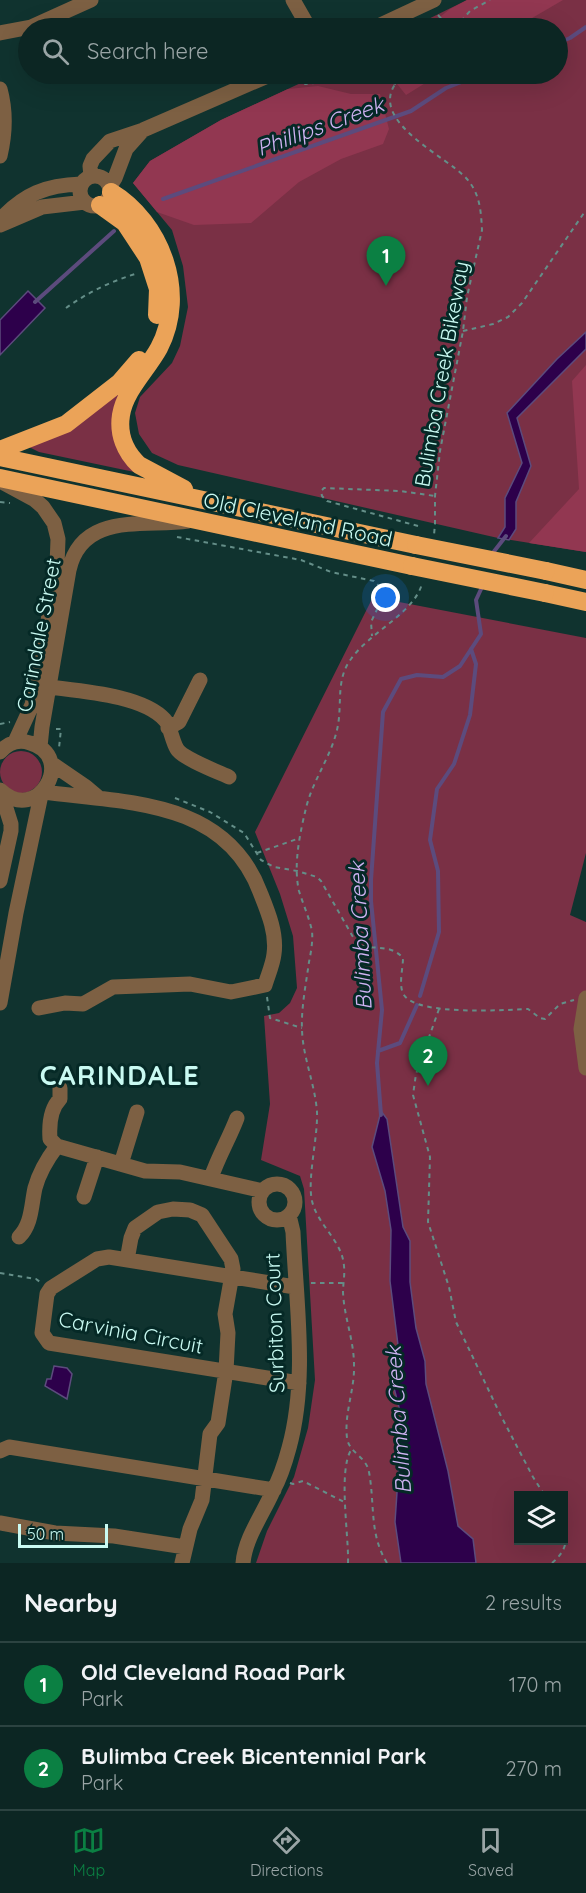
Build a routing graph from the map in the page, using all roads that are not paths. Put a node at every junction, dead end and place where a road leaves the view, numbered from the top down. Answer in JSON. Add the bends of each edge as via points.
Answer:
{"nodes":[{"id":1,"x":91,"y":0,"type":"edge"},
{"id":2,"x":293,"y":0,"type":"edge"},
{"id":3,"x":436,"y":8,"type":"edge"},
{"id":4,"x":51,"y":18,"type":"edge"},
{"id":5,"x":303,"y":18,"type":"edge"},
{"id":6,"x":405,"y":18,"type":"edge"},
{"id":7,"x":18,"y":30,"type":"edge"},
{"id":8,"x":0,"y":33,"type":"edge"},
{"id":9,"x":249,"y":84,"type":"edge"},
{"id":10,"x":0,"y":89,"type":"edge"},
{"id":11,"x":143,"y":130,"type":"junction"},
{"id":12,"x":0,"y":156,"type":"edge"},
{"id":13,"x":86,"y":180,"type":"junction"},
{"id":14,"x":101,"y":196,"type":"junction"},
{"id":15,"x":0,"y":220,"type":"edge"},
{"id":16,"x":0,"y":225,"type":"edge"},
{"id":17,"x":0,"y":450,"type":"edge"},
{"id":18,"x":0,"y":457,"type":"edge"},
{"id":19,"x":0,"y":480,"type":"edge"},
{"id":20,"x":212,"y":502,"type":"junction"},
{"id":21,"x":194,"y":520,"type":"junction"},
{"id":22,"x":586,"y":580,"type":"edge"},
{"id":23,"x":586,"y":602,"type":"edge"},
{"id":24,"x":200,"y":680,"type":"dead end"},
{"id":25,"x":43,"y":686,"type":"junction"},
{"id":26,"x":168,"y":728,"type":"junction"},
{"id":27,"x":6,"y":744,"type":"edge"},
{"id":28,"x":40,"y":747,"type":"junction"},
{"id":29,"x":51,"y":763,"type":"junction"},
{"id":30,"x":229,"y":777,"type":"dead end"},
{"id":31,"x":0,"y":791,"type":"edge"},
{"id":32,"x":42,"y":793,"type":"junction"},
{"id":33,"x":99,"y":798,"type":"junction"},
{"id":34,"x":0,"y":881,"type":"edge"},
{"id":35,"x":4,"y":961,"type":"edge"},
{"id":36,"x":586,"y":1000,"type":"edge"},
{"id":37,"x":0,"y":1003,"type":"edge"},
{"id":38,"x":39,"y":1008,"type":"dead end"},
{"id":39,"x":586,"y":1068,"type":"edge"},
{"id":40,"x":60,"y":1088,"type":"dead end"},
{"id":41,"x":138,"y":1112,"type":"dead end"},
{"id":42,"x":237,"y":1118,"type":"dead end"},
{"id":43,"x":57,"y":1146,"type":"junction"},
{"id":44,"x":97,"y":1157,"type":"junction"},
{"id":45,"x":120,"y":1164,"type":"junction"},
{"id":46,"x":211,"y":1178,"type":"junction"},
{"id":47,"x":263,"y":1191,"type":"junction"},
{"id":48,"x":84,"y":1197,"type":"dead end"},
{"id":49,"x":289,"y":1215,"type":"junction"},
{"id":50,"x":19,"y":1237,"type":"dead end"},
{"id":51,"x":127,"y":1260,"type":"junction"},
{"id":52,"x":231,"y":1277,"type":"junction"},
{"id":53,"x":302,"y":1285,"type":"junction"},
{"id":54,"x":226,"y":1371,"type":"junction"},
{"id":55,"x":299,"y":1383,"type":"junction"},
{"id":56,"x":0,"y":1451,"type":"edge"},
{"id":57,"x":0,"y":1457,"type":"edge"},
{"id":58,"x":205,"y":1482,"type":"junction"},
{"id":59,"x":274,"y":1489,"type":"junction"},
{"id":60,"x":0,"y":1523,"type":"edge"},
{"id":61,"x":185,"y":1547,"type":"junction"},
{"id":62,"x":182,"y":1563,"type":"edge"},
{"id":63,"x":243,"y":1563,"type":"edge"}],
"edges":[{"from":1,"to":4,"type":"street"},
{"from":2,"to":5,"type":"street"},
{"from":3,"to":6,"type":"street"},
{"from":7,"to":8,"type":"street"},
{"from":9,"to":11,"type":"street"},
{"from":10,"to":12,"type":"street","via":[[5,129]]},
{"from":11,"to":13,"type":"street","via":[[119,137],[101,148]]},
{"from":11,"to":14,"type":"street","via":[[126,149],[115,178]]},
{"from":13,"to":14,"type":"street","via":[[80,194]]},
{"from":13,"to":14,"type":"street","via":[[104,178]]},
{"from":13,"to":15,"type":"street","via":[[25,197]]},
{"from":14,"to":16,"type":"street","via":[[42,207]]},
{"from":14,"to":17,"type":"highway","via":[[143,249],[152,269],[159,299],[156,321],[144,352],[129,373],[66,424]]},
{"from":14,"to":20,"type":"highway","via":[[135,212],[153,234],[167,266],[171,289],[170,313],[162,341],[123,405],[123,442],[133,459],[146,470]]},
{"from":18,"to":20,"type":"highway","name":"Old Cleveland Road"},
{"from":19,"to":21,"type":"highway","name":"Old Cleveland Road"},
{"from":19,"to":25,"type":"street","name":"Carindale Street","via":[[43,507],[57,531],[57,566]]},
{"from":20,"to":22,"type":"highway","name":"Old Cleveland Road","bridge":true},
{"from":21,"to":23,"type":"highway","name":"Old Cleveland Road","bridge":true},
{"from":21,"to":25,"type":"street","name":"Carindale Street","via":[[106,527],[80,546],[71,561]]},
{"from":24,"to":26,"type":"street","via":[[179,722]]},
{"from":25,"to":26,"type":"street","via":[[126,699],[153,711],[167,721]]},
{"from":25,"to":27,"type":"street","name":"Carindale Street"},
{"from":25,"to":28,"type":"street","name":"Carindale Street"},
{"from":26,"to":30,"type":"street","via":[[178,753]]},
{"from":27,"to":28,"type":"street","via":[[24,741]]},
{"from":28,"to":29,"type":"street"},
{"from":29,"to":32,"type":"street","via":[[51,779]]},
{"from":29,"to":33,"type":"street"},
{"from":31,"to":32,"type":"street","via":[[22,800]]},
{"from":31,"to":34,"type":"street","via":[[11,831]]},
{"from":32,"to":33,"type":"street"},
{"from":32,"to":35,"type":"street"},
{"from":33,"to":38,"type":"street","via":[[163,809],[212,829],[238,853],[257,884],[272,923],[274,954],[265,985],[231,992],[190,984],[113,987],[83,1004]]},
{"from":35,"to":37,"type":"street"},
{"from":36,"to":39,"type":"street","via":[[581,1029]]},
{"from":40,"to":43,"type":"street","via":[[49,1130],[50,1139]]},
{"from":41,"to":45,"type":"street"},
{"from":42,"to":46,"type":"street"},
{"from":43,"to":44,"type":"street"},
{"from":43,"to":50,"type":"street","via":[[36,1186],[28,1228]]},
{"from":44,"to":45,"type":"street"},
{"from":44,"to":48,"type":"street"},
{"from":45,"to":46,"type":"street","via":[[145,1171]]},
{"from":46,"to":47,"type":"street"},
{"from":47,"to":49,"type":"street","via":[[259,1204],[265,1216],[276,1220]]},
{"from":47,"to":49,"type":"street","via":[[278,1184],[289,1189],[295,1199]]},
{"from":49,"to":53,"type":"street","name":"Surbiton Court"},
{"from":51,"to":52,"type":"street","name":"Carvinia Circuit"},
{"from":51,"to":52,"type":"street","via":[[135,1228],[158,1212],[190,1210],[202,1215],[231,1259]]},
{"from":51,"to":54,"type":"street","name":"Carvinia Circuit","via":[[98,1258],[51,1288],[42,1333],[49,1342]]},
{"from":52,"to":53,"type":"street","name":"Carvinia Circuit"},
{"from":52,"to":54,"type":"street","via":[[225,1314]]},
{"from":53,"to":55,"type":"street","name":"Surbiton Court"},
{"from":54,"to":55,"type":"street","name":"Carvinia Circuit"},
{"from":54,"to":58,"type":"street","via":[[218,1423],[210,1434]]},
{"from":55,"to":59,"type":"street","name":"Surbiton Court","via":[[294,1428]]},
{"from":56,"to":58,"type":"street","via":[[9,1447]]},
{"from":57,"to":58,"type":"street"},
{"from":58,"to":59,"type":"street"},
{"from":58,"to":61,"type":"street"},
{"from":59,"to":63,"type":"street","name":"Surbiton Court","via":[[250,1536]]},
{"from":60,"to":61,"type":"street"},
{"from":61,"to":62,"type":"street"}]}
